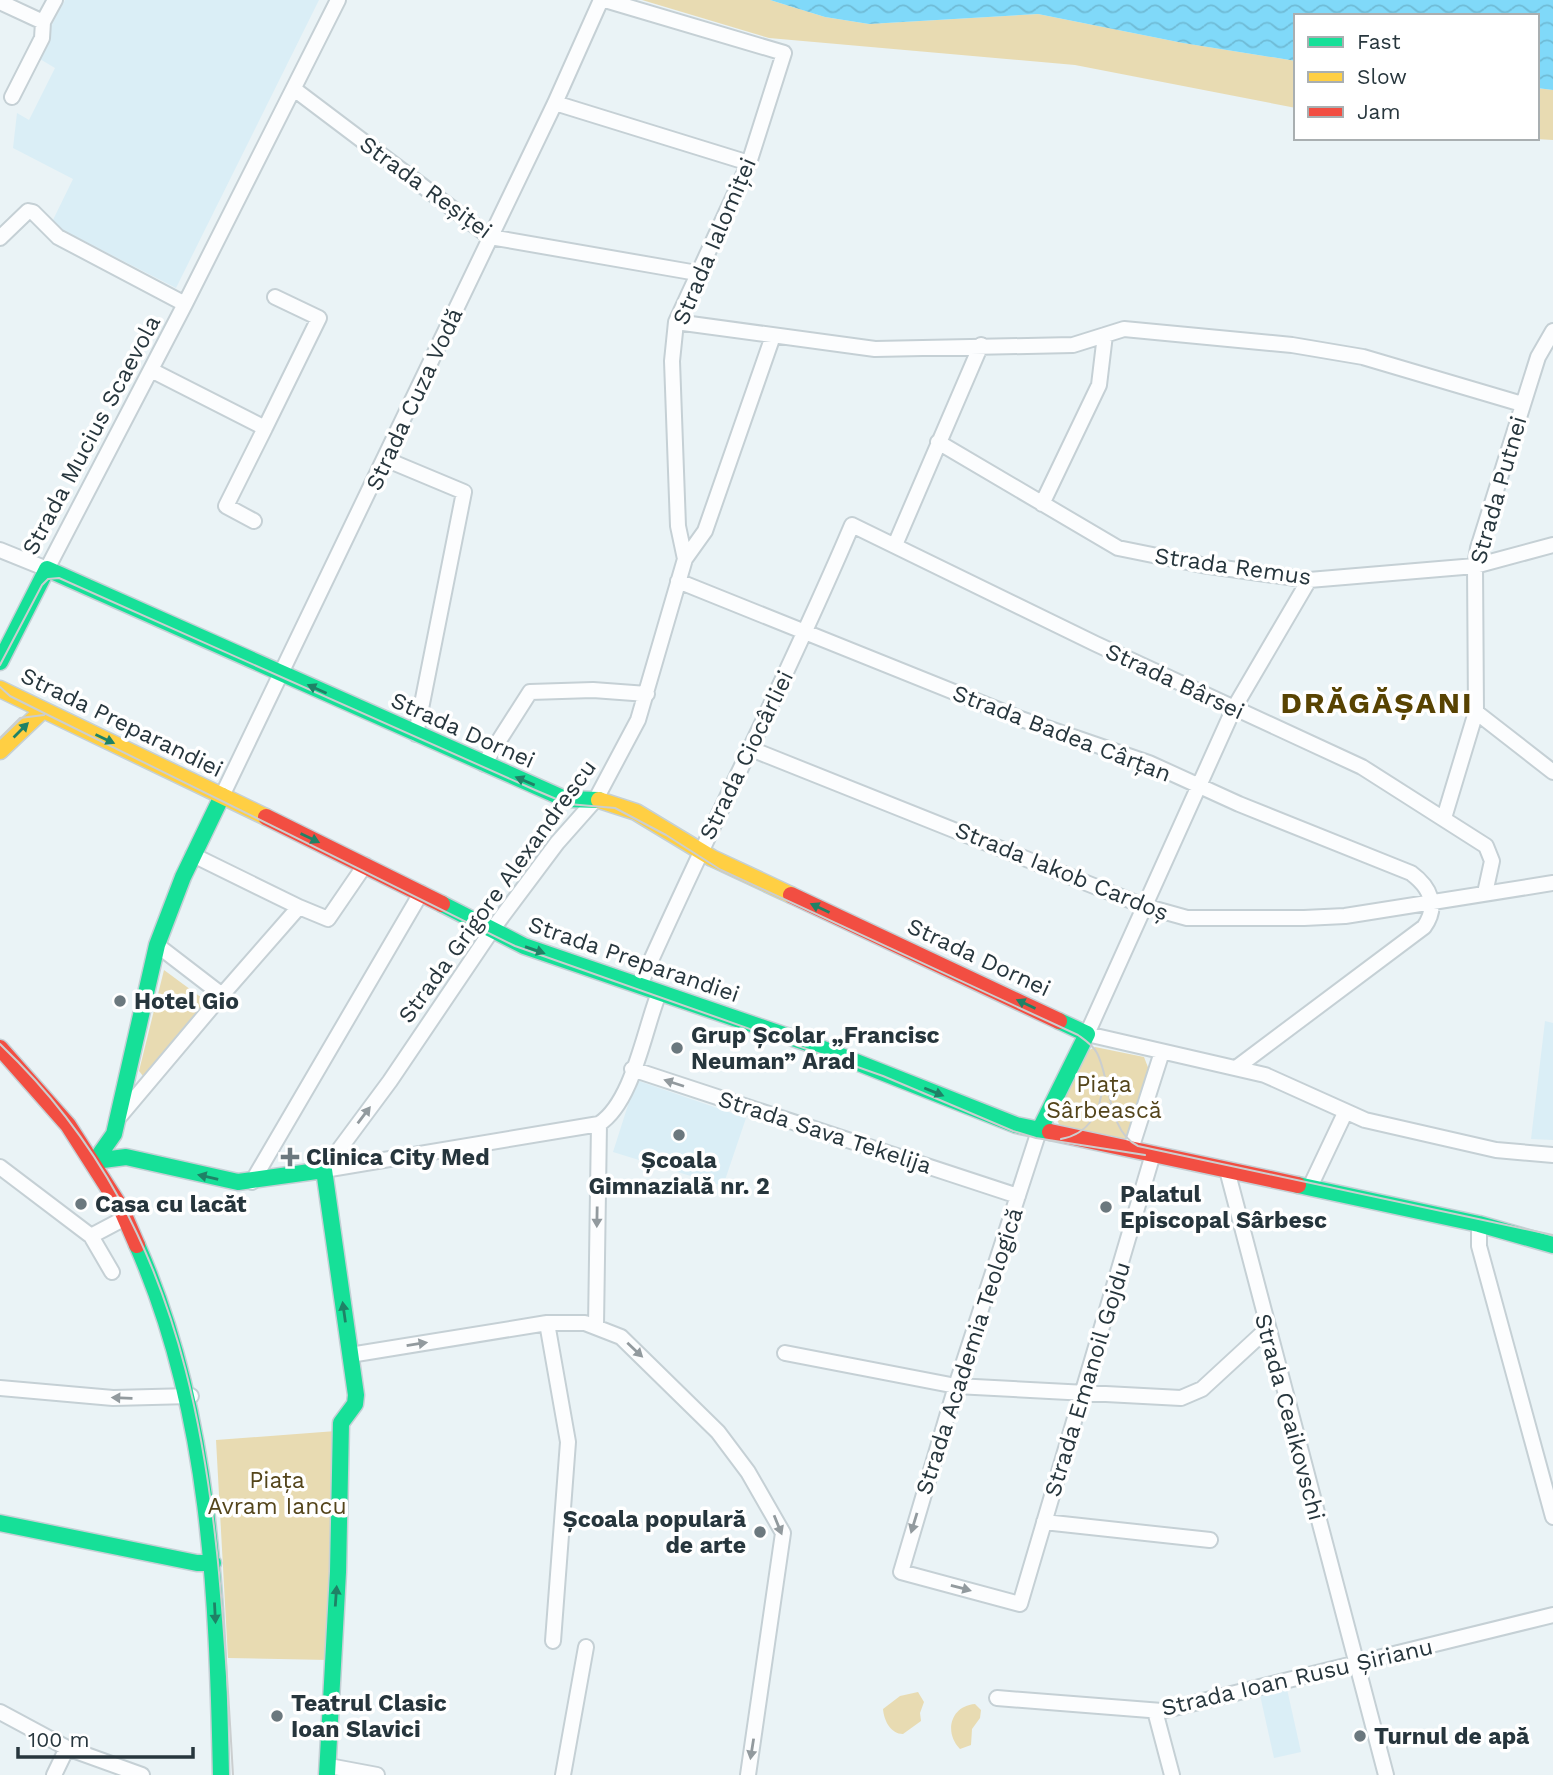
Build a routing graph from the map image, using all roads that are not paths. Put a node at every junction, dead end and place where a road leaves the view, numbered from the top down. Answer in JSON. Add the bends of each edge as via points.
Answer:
{"nodes":[{"id":1,"x":55,"y":0,"type":"edge"},
{"id":2,"x":338,"y":0,"type":"edge"},
{"id":3,"x":603,"y":0,"type":"edge"},
{"id":4,"x":0,"y":2,"type":"edge"},
{"id":5,"x":43,"y":22,"type":"junction"},
{"id":6,"x":294,"y":89,"type":"junction"},
{"id":7,"x":12,"y":97,"type":"dead end"},
{"id":8,"x":555,"y":103,"type":"junction"},
{"id":9,"x":749,"y":163,"type":"junction"},
{"id":10,"x":490,"y":237,"type":"junction"},
{"id":11,"x":0,"y":238,"type":"edge"},
{"id":12,"x":697,"y":273,"type":"junction"},
{"id":13,"x":275,"y":298,"type":"dead end"},
{"id":14,"x":185,"y":304,"type":"junction"},
{"id":15,"x":676,"y":322,"type":"junction"},
{"id":16,"x":1553,"y":331,"type":"edge"},
{"id":17,"x":1105,"y":335,"type":"junction"},
{"id":18,"x":773,"y":336,"type":"junction"},
{"id":19,"x":981,"y":345,"type":"junction"},
{"id":20,"x":151,"y":370,"type":"junction"},
{"id":21,"x":1522,"y":404,"type":"junction"},
{"id":22,"x":265,"y":428,"type":"junction"},
{"id":23,"x":938,"y":442,"type":"junction"},
{"id":24,"x":385,"y":459,"type":"junction"},
{"id":25,"x":1042,"y":504,"type":"junction"},
{"id":26,"x":254,"y":521,"type":"dead end"},
{"id":27,"x":852,"y":525,"type":"joint"},
{"id":28,"x":678,"y":526,"type":"junction"},
{"id":29,"x":705,"y":531,"type":"junction"},
{"id":30,"x":895,"y":545,"type":"junction"},
{"id":31,"x":1553,"y":545,"type":"edge"},
{"id":32,"x":0,"y":550,"type":"edge"},
{"id":33,"x":685,"y":559,"type":"junction"},
{"id":34,"x":1475,"y":566,"type":"junction"},
{"id":35,"x":47,"y":569,"type":"junction"},
{"id":36,"x":1309,"y":580,"type":"junction"},
{"id":37,"x":678,"y":581,"type":"junction"},
{"id":38,"x":806,"y":633,"type":"junction"},
{"id":39,"x":0,"y":662,"type":"edge"},
{"id":40,"x":282,"y":674,"type":"junction"},
{"id":41,"x":0,"y":689,"type":"edge"},
{"id":42,"x":647,"y":694,"type":"junction"},
{"id":43,"x":1234,"y":708,"type":"junction"},
{"id":44,"x":43,"y":710,"type":"junction"},
{"id":45,"x":1476,"y":712,"type":"junction"},
{"id":46,"x":416,"y":734,"type":"junction"},
{"id":47,"x":751,"y":748,"type":"junction"},
{"id":48,"x":0,"y":751,"type":"edge"},
{"id":49,"x":484,"y":764,"type":"junction"},
{"id":50,"x":1553,"y":772,"type":"edge"},
{"id":51,"x":1197,"y":785,"type":"junction"},
{"id":52,"x":222,"y":796,"type":"junction"},
{"id":53,"x":596,"y":799,"type":"junction"},
{"id":54,"x":1444,"y":818,"type":"junction"},
{"id":55,"x":699,"y":851,"type":"junction"},
{"id":56,"x":193,"y":855,"type":"junction"},
{"id":57,"x":365,"y":865,"type":"junction"},
{"id":58,"x":1553,"y":883,"type":"edge"},
{"id":59,"x":421,"y":893,"type":"junction"},
{"id":60,"x":1485,"y":893,"type":"junction"},
{"id":61,"x":1432,"y":902,"type":"junction"},
{"id":62,"x":1144,"y":905,"type":"junction"},
{"id":63,"x":299,"y":906,"type":"junction"},
{"id":64,"x":492,"y":930,"type":"junction"},
{"id":65,"x":157,"y":945,"type":"junction"},
{"id":66,"x":640,"y":985,"type":"junction"},
{"id":67,"x":659,"y":993,"type":"junction"},
{"id":68,"x":222,"y":995,"type":"junction"},
{"id":69,"x":1087,"y":1034,"type":"junction"},
{"id":70,"x":0,"y":1048,"type":"edge"},
{"id":71,"x":1162,"y":1052,"type":"junction"},
{"id":72,"x":1237,"y":1068,"type":"junction"},
{"id":73,"x":632,"y":1069,"type":"junction"},
{"id":74,"x":1345,"y":1113,"type":"junction"},
{"id":75,"x":119,"y":1117,"type":"junction"},
{"id":76,"x":599,"y":1124,"type":"junction"},
{"id":77,"x":1039,"y":1131,"type":"junction"},
{"id":78,"x":1131,"y":1149,"type":"junction"},
{"id":79,"x":1153,"y":1154,"type":"junction"},
{"id":80,"x":1553,"y":1155,"type":"edge"},
{"id":81,"x":95,"y":1161,"type":"junction"},
{"id":82,"x":0,"y":1167,"type":"edge"},
{"id":83,"x":324,"y":1170,"type":"junction"},
{"id":84,"x":1227,"y":1170,"type":"junction"},
{"id":85,"x":252,"y":1182,"type":"junction"},
{"id":86,"x":1310,"y":1187,"type":"junction"},
{"id":87,"x":1018,"y":1196,"type":"junction"},
{"id":88,"x":125,"y":1218,"type":"junction"},
{"id":89,"x":1479,"y":1224,"type":"junction"},
{"id":90,"x":1553,"y":1232,"type":"edge"},
{"id":91,"x":91,"y":1236,"type":"junction"},
{"id":92,"x":1553,"y":1245,"type":"edge"},
{"id":93,"x":111,"y":1272,"type":"dead end"},
{"id":94,"x":547,"y":1323,"type":"junction"},
{"id":95,"x":596,"y":1326,"type":"junction"},
{"id":96,"x":1267,"y":1329,"type":"junction"},
{"id":97,"x":785,"y":1353,"type":"dead end"},
{"id":98,"x":350,"y":1355,"type":"junction"},
{"id":99,"x":957,"y":1386,"type":"junction"},
{"id":100,"x":0,"y":1388,"type":"edge"},
{"id":101,"x":1084,"y":1393,"type":"junction"},
{"id":102,"x":191,"y":1396,"type":"junction"},
{"id":103,"x":1553,"y":1517,"type":"edge"},
{"id":104,"x":1044,"y":1522,"type":"junction"},
{"id":105,"x":0,"y":1523,"type":"edge"},
{"id":106,"x":1210,"y":1540,"type":"dead end"},
{"id":107,"x":213,"y":1563,"type":"junction"},
{"id":108,"x":1020,"y":1604,"type":"joint"},
{"id":109,"x":1553,"y":1615,"type":"edge"},
{"id":110,"x":553,"y":1641,"type":"dead end"},
{"id":111,"x":586,"y":1647,"type":"dead end"},
{"id":112,"x":1355,"y":1664,"type":"junction"},
{"id":113,"x":996,"y":1698,"type":"dead end"},
{"id":114,"x":1155,"y":1711,"type":"junction"},
{"id":115,"x":0,"y":1712,"type":"edge"},
{"id":116,"x":67,"y":1748,"type":"junction"},
{"id":117,"x":328,"y":1770,"type":"edge"},
{"id":118,"x":54,"y":1775,"type":"edge"},
{"id":119,"x":142,"y":1775,"type":"edge"},
{"id":120,"x":221,"y":1775,"type":"edge"},
{"id":121,"x":377,"y":1775,"type":"edge"},
{"id":122,"x":563,"y":1775,"type":"edge"},
{"id":123,"x":748,"y":1775,"type":"edge"},
{"id":124,"x":1172,"y":1775,"type":"edge"},
{"id":125,"x":1386,"y":1775,"type":"edge"}],
"edges":[{"from":1,"to":5,"type":"street"},
{"from":2,"to":6,"type":"street","name":"Strada Mucius Scaevola"},
{"from":3,"to":8,"type":"street","name":"Strada Cuza Vodă"},
{"from":3,"to":9,"type":"street","name":"Strada Ialomiței","via":[[784,53]]},
{"from":4,"to":5,"type":"street"},
{"from":5,"to":7,"type":"street","via":[[42,38]]},
{"from":6,"to":10,"type":"street","name":"Strada Reșiței"},
{"from":6,"to":14,"type":"street","name":"Strada Mucius Scaevola"},
{"from":8,"to":9,"type":"street"},
{"from":8,"to":10,"type":"street","name":"Strada Cuza Vodă"},
{"from":9,"to":12,"type":"street","name":"Strada Ialomiței"},
{"from":10,"to":12,"type":"street","name":"Strada Reșiței"},
{"from":10,"to":24,"type":"street","name":"Strada Cuza Vodă"},
{"from":11,"to":14,"type":"street","name":"Strada Mucius Scaevola","via":[[28,211],[33,212],[58,236]]},
{"from":12,"to":15,"type":"street","name":"Strada Ialomiței"},
{"from":13,"to":22,"type":"street","via":[[319,318]]},
{"from":14,"to":20,"type":"street","name":"Strada Mucius Scaevola"},
{"from":15,"to":18,"type":"street"},
{"from":15,"to":28,"type":"street","name":"Strada Ialomiței","via":[[672,361]]},
{"from":16,"to":21,"type":"street","name":"Strada Putnei"},
{"from":17,"to":19,"type":"street","via":[[1073,345]]},
{"from":17,"to":21,"type":"street","via":[[1136,330],[1332,349]]},
{"from":17,"to":25,"type":"street","via":[[1099,385]]},
{"from":18,"to":19,"type":"street","via":[[875,349]]},
{"from":18,"to":29,"type":"street","name":"Strada Grigore Alexandrescu"},
{"from":19,"to":23,"type":"street"},
{"from":20,"to":22,"type":"street"},
{"from":20,"to":35,"type":"street","name":"Strada Mucius Scaevola"},
{"from":21,"to":34,"type":"street","name":"Strada Putnei","via":[[1484,522]]},
{"from":22,"to":26,"type":"street","via":[[226,506]]},
{"from":23,"to":25,"type":"street","name":"Strada Remus"},
{"from":23,"to":30,"type":"street"},
{"from":24,"to":40,"type":"street","name":"Strada Cuza Vodă"},
{"from":24,"to":46,"type":"street","via":[[464,492]]},
{"from":25,"to":36,"type":"street","name":"Strada Remus","via":[[1118,548]]},
{"from":27,"to":30,"type":"street","name":"Strada Bârsei"},
{"from":27,"to":38,"type":"street","name":"Strada Ciocârliei"},
{"from":28,"to":29,"type":"street"},
{"from":28,"to":33,"type":"street","name":"Strada Ialomiței"},
{"from":29,"to":33,"type":"street","name":"Strada Grigore Alexandrescu"},
{"from":30,"to":43,"type":"street","name":"Strada Bârsei"},
{"from":31,"to":34,"type":"street","name":"Strada Remus"},
{"from":32,"to":35,"type":"street"},
{"from":33,"to":37,"type":"street","name":"Strada Grigore Alexandrescu"},
{"from":34,"to":36,"type":"street","name":"Strada Remus"},
{"from":34,"to":45,"type":"street","name":"Strada Putnei"},
{"from":35,"to":39,"type":"main road","name":"Strada Mucius Scaevola"},
{"from":35,"to":40,"type":"main road","name":"Strada Dornei"},
{"from":36,"to":43,"type":"street"},
{"from":37,"to":38,"type":"street","name":"Strada Badea Cârțan"},
{"from":37,"to":42,"type":"street","name":"Strada Grigore Alexandrescu"},
{"from":38,"to":47,"type":"street","name":"Strada Ciocârliei"},
{"from":38,"to":51,"type":"street","name":"Strada Badea Cârțan"},
{"from":46,"to":40,"type":"main road","name":"Strada Dornei","one_way":true},
{"from":40,"to":52,"type":"street","name":"Strada Cuza Vodă"},
{"from":41,"to":44,"type":"main road","name":"Strada Preparandiei"},
{"from":42,"to":49,"type":"street","via":[[530,692]]},
{"from":42,"to":53,"type":"street","name":"Strada Grigore Alexandrescu","via":[[622,755]]},
{"from":43,"to":51,"type":"street"},
{"from":43,"to":54,"type":"street","name":"Strada Bârsei","via":[[1362,767]]},
{"from":48,"to":44,"type":"main road","one_way":true},
{"from":44,"to":52,"type":"main road","name":"Strada Preparandiei","one_way":true},
{"from":45,"to":50,"type":"street"},
{"from":45,"to":54,"type":"street","name":"Strada Putnei"},
{"from":46,"to":49,"type":"main road","name":"Strada Dornei"},
{"from":47,"to":55,"type":"street","name":"Strada Ciocârliei"},
{"from":47,"to":62,"type":"street","name":"Strada Iakob Cardoș"},
{"from":53,"to":49,"type":"main road","name":"Strada Dornei","one_way":true,"via":[[565,799]]},
{"from":51,"to":61,"type":"street","name":"Strada Badea Cârțan","via":[[1410,873],[1422,881]]},
{"from":51,"to":62,"type":"street"},
{"from":52,"to":56,"type":"main road"},
{"from":52,"to":57,"type":"main road","name":"Strada Preparandiei","one_way":true},
{"from":53,"to":55,"type":"main road","name":"Strada Dornei","via":[[647,818]]},
{"from":53,"to":64,"type":"street","name":"Strada Grigore Alexandrescu"},
{"from":54,"to":60,"type":"street","name":"Strada Bârsei","via":[[1490,852]]},
{"from":55,"to":66,"type":"street","name":"Strada Ciocârliei"},
{"from":69,"to":55,"type":"main road","name":"Strada Dornei","one_way":true},
{"from":56,"to":63,"type":"street"},
{"from":56,"to":65,"type":"main road"},
{"from":57,"to":59,"type":"main road","name":"Strada Preparandiei"},
{"from":57,"to":63,"type":"street","via":[[328,919]]},
{"from":58,"to":60,"type":"street","name":"Strada Iakob Cardoș"},
{"from":59,"to":64,"type":"main road","name":"Strada Preparandiei"},
{"from":59,"to":85,"type":"street"},
{"from":60,"to":61,"type":"street","name":"Strada Iakob Cardoș"},
{"from":61,"to":62,"type":"street","name":"Strada Iakob Cardoș","via":[[1304,919],[1188,918]]},
{"from":61,"to":72,"type":"street","via":[[1424,927]]},
{"from":62,"to":69,"type":"street"},
{"from":63,"to":68,"type":"street"},
{"from":64,"to":66,"type":"main road","name":"Strada Preparandiei","one_way":true,"via":[[524,946]]},
{"from":83,"to":64,"type":"street","name":"Strada Grigore Alexandrescu","one_way":true},
{"from":65,"to":68,"type":"street"},
{"from":65,"to":75,"type":"main road"},
{"from":66,"to":67,"type":"main road","name":"Strada Preparandiei"},
{"from":67,"to":73,"type":"street"},
{"from":67,"to":77,"type":"main road","name":"Strada Preparandiei","one_way":true,"via":[[813,1045]]},
{"from":68,"to":75,"type":"street"},
{"from":69,"to":71,"type":"street"},
{"from":69,"to":77,"type":"main road"},
{"from":70,"to":81,"type":"main road","via":[[50,1099]]},
{"from":71,"to":72,"type":"street"},
{"from":71,"to":78,"type":"street"},
{"from":72,"to":74,"type":"street","via":[[1272,1078]]},
{"from":73,"to":76,"type":"street","via":[[617,1106]]},
{"from":87,"to":73,"type":"street","name":"Strada Sava Tekelija","one_way":true},
{"from":74,"to":80,"type":"street","via":[[1496,1150]]},
{"from":74,"to":86,"type":"street"},
{"from":75,"to":81,"type":"main road","via":[[114,1134]]},
{"from":76,"to":83,"type":"street"},
{"from":76,"to":95,"type":"street","one_way":true},
{"from":77,"to":78,"type":"main road","name":"Strada Preparandiei"},
{"from":77,"to":87,"type":"street","name":"Strada Academia Teologică"},
{"from":78,"to":79,"type":"main road","name":"Strada Preparandiei"},
{"from":79,"to":84,"type":"main road","name":"Strada Preparandiei"},
{"from":79,"to":101,"type":"street","name":"Strada Emanoil Gojdu"},
{"from":85,"to":81,"type":"main road","one_way":true,"via":[[225,1181],[126,1157]]},
{"from":81,"to":88,"type":"main road"},
{"from":82,"to":91,"type":"street"},
{"from":83,"to":85,"type":"main road"},
{"from":98,"to":83,"type":"main road","one_way":true},
{"from":84,"to":86,"type":"main road","name":"Strada Preparandiei"},
{"from":84,"to":96,"type":"street","name":"Strada Ceaikovschi"},
{"from":86,"to":89,"type":"main road","name":"Strada Preparandiei"},
{"from":87,"to":99,"type":"street","name":"Strada Academia Teologică"},
{"from":88,"to":91,"type":"street"},
{"from":88,"to":102,"type":"main road","via":[[152,1274]]},
{"from":89,"to":90,"type":"main road"},
{"from":89,"to":92,"type":"main road"},
{"from":89,"to":103,"type":"street","via":[[1479,1246]]},
{"from":91,"to":93,"type":"street"},
{"from":94,"to":95,"type":"street"},
{"from":98,"to":94,"type":"street","one_way":true},
{"from":94,"to":110,"type":"street","via":[[568,1442]]},
{"from":95,"to":123,"type":"street","one_way":true,"via":[[621,1337],[718,1432],[781,1526]]},
{"from":96,"to":101,"type":"street","via":[[1191,1396]]},
{"from":96,"to":112,"type":"street","name":"Strada Ceaikovschi"},
{"from":97,"to":99,"type":"street"},
{"from":117,"to":98,"type":"main road","one_way":true,"via":[[341,1423],[356,1400]]},
{"from":99,"to":101,"type":"street"},
{"from":99,"to":108,"type":"street","name":"Strada Academia Teologică","one_way":true,"via":[[901,1572]]},
{"from":102,"to":100,"type":"street","one_way":true,"via":[[113,1398]]},
{"from":101,"to":104,"type":"street","name":"Strada Emanoil Gojdu"},
{"from":102,"to":107,"type":"main road"},
{"from":104,"to":106,"type":"street"},
{"from":104,"to":108,"type":"street","name":"Strada Emanoil Gojdu"},
{"from":105,"to":107,"type":"main road"},
{"from":107,"to":120,"type":"main road","one_way":true},
{"from":109,"to":112,"type":"street","name":"Strada Ioan Rusu Șirianu"},
{"from":111,"to":122,"type":"street"},
{"from":112,"to":114,"type":"street","name":"Strada Ioan Rusu Șirianu"},
{"from":112,"to":125,"type":"street","name":"Strada Ceaikovschi"},
{"from":113,"to":114,"type":"street","name":"Strada Ioan Rusu Șirianu"},
{"from":114,"to":124,"type":"street"},
{"from":115,"to":116,"type":"street"},
{"from":116,"to":118,"type":"street"},
{"from":116,"to":119,"type":"street"},
{"from":117,"to":121,"type":"street"}]}
